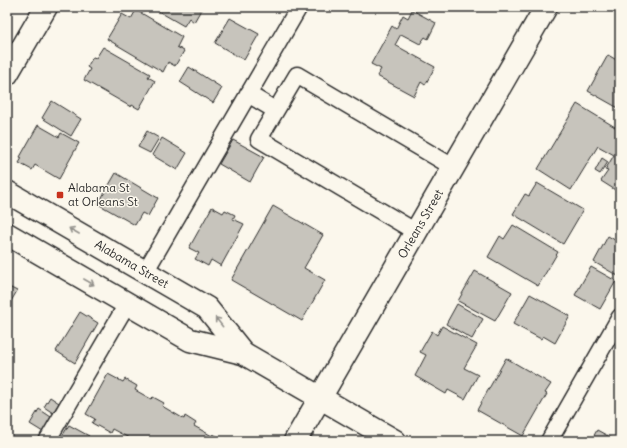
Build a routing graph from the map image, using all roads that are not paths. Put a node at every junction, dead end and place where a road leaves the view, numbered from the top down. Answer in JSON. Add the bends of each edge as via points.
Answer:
{"nodes":[{"id":1,"x":46,"y":7,"type":"edge"},
{"id":2,"x":299,"y":7,"type":"edge"},
{"id":3,"x":546,"y":7,"type":"edge"},
{"id":4,"x":7,"y":74,"type":"edge"},
{"id":5,"x":248,"y":94,"type":"junction"},
{"id":6,"x":275,"y":110,"type":"junction"},
{"id":7,"x":453,"y":167,"type":"junction"},
{"id":8,"x":7,"y":192,"type":"edge"},
{"id":9,"x":416,"y":232,"type":"junction"},
{"id":10,"x":7,"y":234,"type":"edge"},
{"id":11,"x":145,"y":272,"type":"junction"},
{"id":12,"x":127,"y":304,"type":"junction"},
{"id":13,"x":620,"y":317,"type":"edge"},
{"id":14,"x":243,"y":353,"type":"junction"},
{"id":15,"x":320,"y":398,"type":"junction"},
{"id":16,"x":47,"y":441,"type":"edge"},
{"id":17,"x":295,"y":441,"type":"edge"},
{"id":18,"x":395,"y":441,"type":"edge"},
{"id":19,"x":549,"y":441,"type":"edge"}],
"edges":[{"from":1,"to":4,"type":"main road"},
{"from":2,"to":5,"type":"lane"},
{"from":3,"to":7,"type":"main road","name":"Orleans Street"},
{"from":5,"to":6,"type":"lane"},
{"from":5,"to":11,"type":"lane"},
{"from":6,"to":7,"type":"lane","via":[[297,75]]},
{"from":6,"to":9,"type":"lane","via":[[259,139]]},
{"from":7,"to":9,"type":"main road","name":"Orleans Street"},
{"from":11,"to":8,"type":"main road","name":"Alabama Street","one_way":true},
{"from":9,"to":15,"type":"main road","name":"Orleans Street"},
{"from":10,"to":12,"type":"main road","name":"Alabama Street","one_way":true},
{"from":14,"to":11,"type":"main road","name":"Alabama Street","one_way":true,"via":[[207,308]]},
{"from":12,"to":14,"type":"main road","name":"Alabama Street","via":[[190,340]]},
{"from":12,"to":16,"type":"lane"},
{"from":13,"to":19,"type":"lane"},
{"from":14,"to":15,"type":"main road","name":"Alabama Street"},
{"from":15,"to":17,"type":"main road","name":"Orleans Street"},
{"from":15,"to":18,"type":"main road","name":"Alabama Street"}]}
